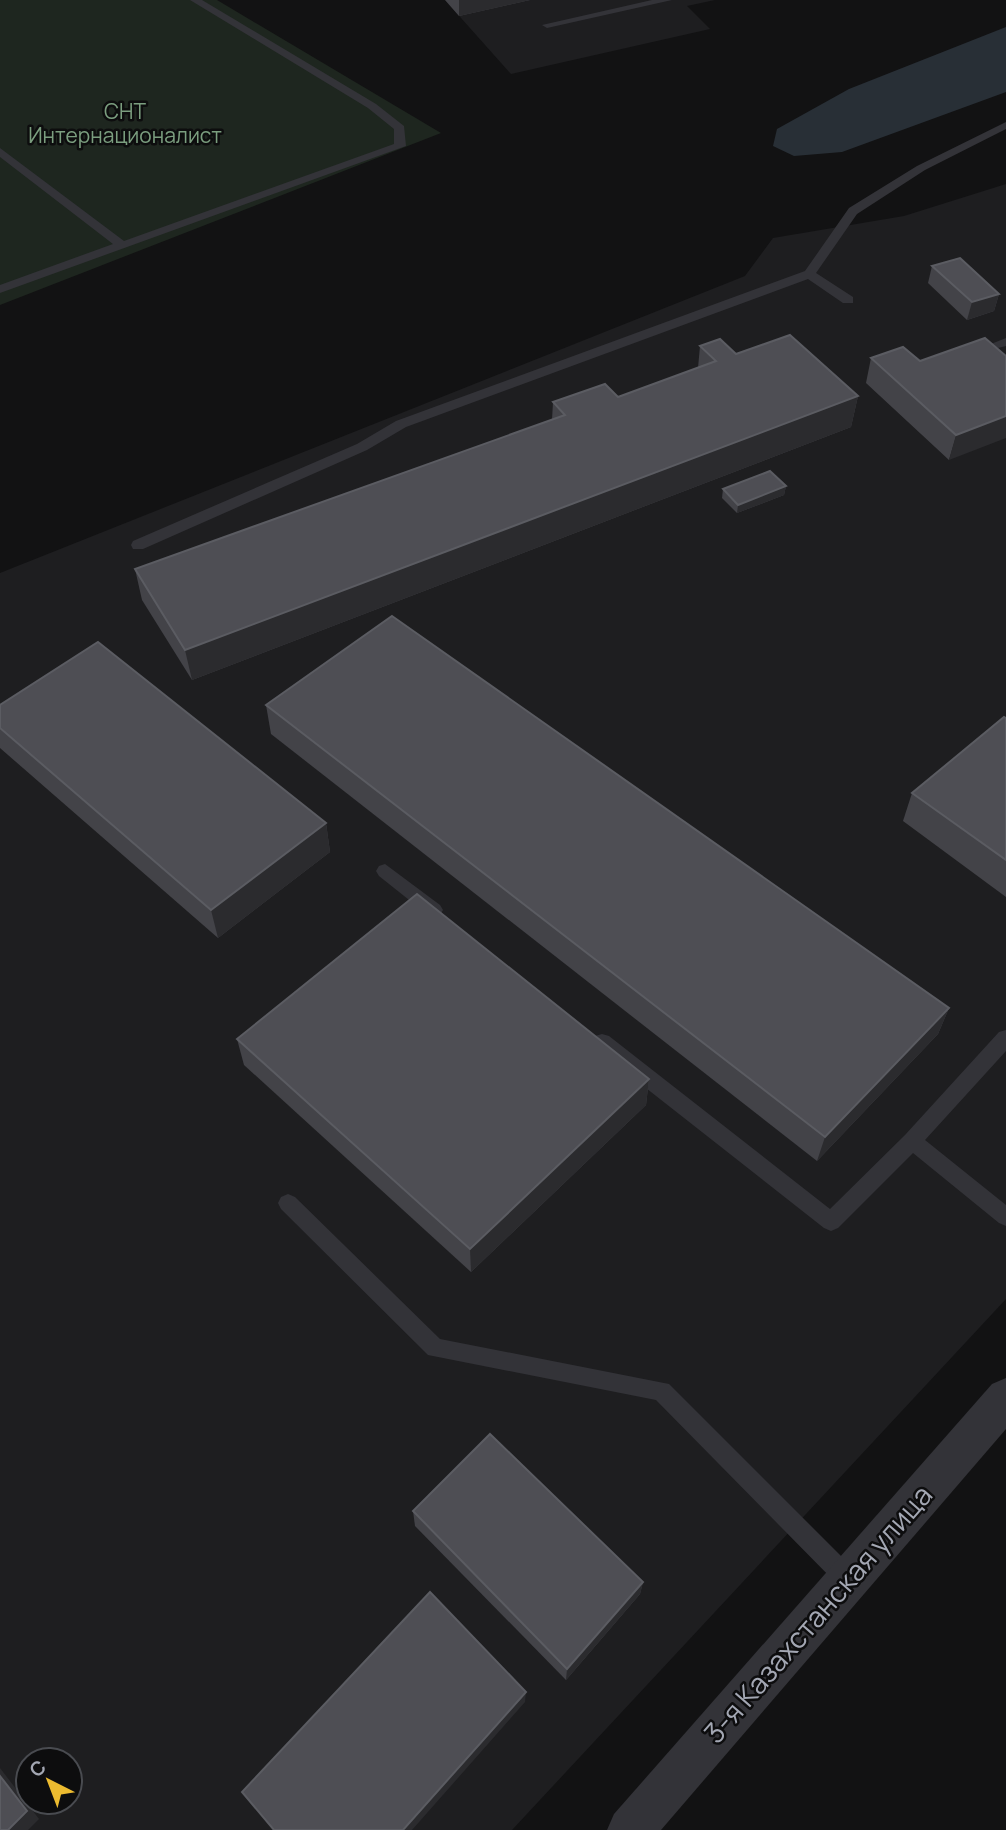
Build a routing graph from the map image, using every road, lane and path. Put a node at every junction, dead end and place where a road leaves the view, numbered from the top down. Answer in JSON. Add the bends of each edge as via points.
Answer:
{"nodes":[{"id":1,"x":195,"y":0,"type":"edge"},
{"id":2,"x":667,"y":0,"type":"edge"},
{"id":3,"x":547,"y":25,"type":"dead end"},
{"id":4,"x":1006,"y":125,"type":"edge"},
{"id":5,"x":0,"y":150,"type":"edge"},
{"id":6,"x":122,"y":245,"type":"junction"},
{"id":7,"x":809,"y":274,"type":"junction"},
{"id":8,"x":0,"y":289,"type":"edge"},
{"id":9,"x":848,"y":300,"type":"dead end"},
{"id":10,"x":138,"y":545,"type":"dead end"},
{"id":11,"x":384,"y":871,"type":"dead end"},
{"id":12,"x":450,"y":922,"type":"edge"},
{"id":13,"x":592,"y":1033,"type":"edge"},
{"id":14,"x":1006,"y":1038,"type":"edge"},
{"id":15,"x":912,"y":1141,"type":"junction"},
{"id":16,"x":288,"y":1203,"type":"dead end"},
{"id":17,"x":1006,"y":1217,"type":"edge"},
{"id":18,"x":1006,"y":1398,"type":"edge"},
{"id":19,"x":848,"y":1579,"type":"junction"},
{"id":20,"x":630,"y":1830,"type":"edge"}],
"edges":[{"from":1,"to":6,"type":"lane","via":[[372,106],[400,128],[400,146]]},
{"from":2,"to":3,"type":"lane"},
{"from":4,"to":7,"type":"lane","via":[[921,168],[853,211]]},
{"from":5,"to":6,"type":"lane"},
{"from":6,"to":8,"type":"lane"},
{"from":7,"to":9,"type":"lane"},
{"from":7,"to":10,"type":"lane","via":[[401,424],[362,447]]},
{"from":11,"to":12,"type":"lane"},
{"from":13,"to":15,"type":"lane","via":[[831,1222]]},
{"from":14,"to":15,"type":"lane"},
{"from":15,"to":17,"type":"lane"},
{"from":16,"to":19,"type":"lane","via":[[435,1348],[662,1391]]},
{"from":18,"to":19,"type":"street","name":"3-я Казахстанская улица"},
{"from":19,"to":20,"type":"street","name":"3-я Казахстанская улица"}]}
